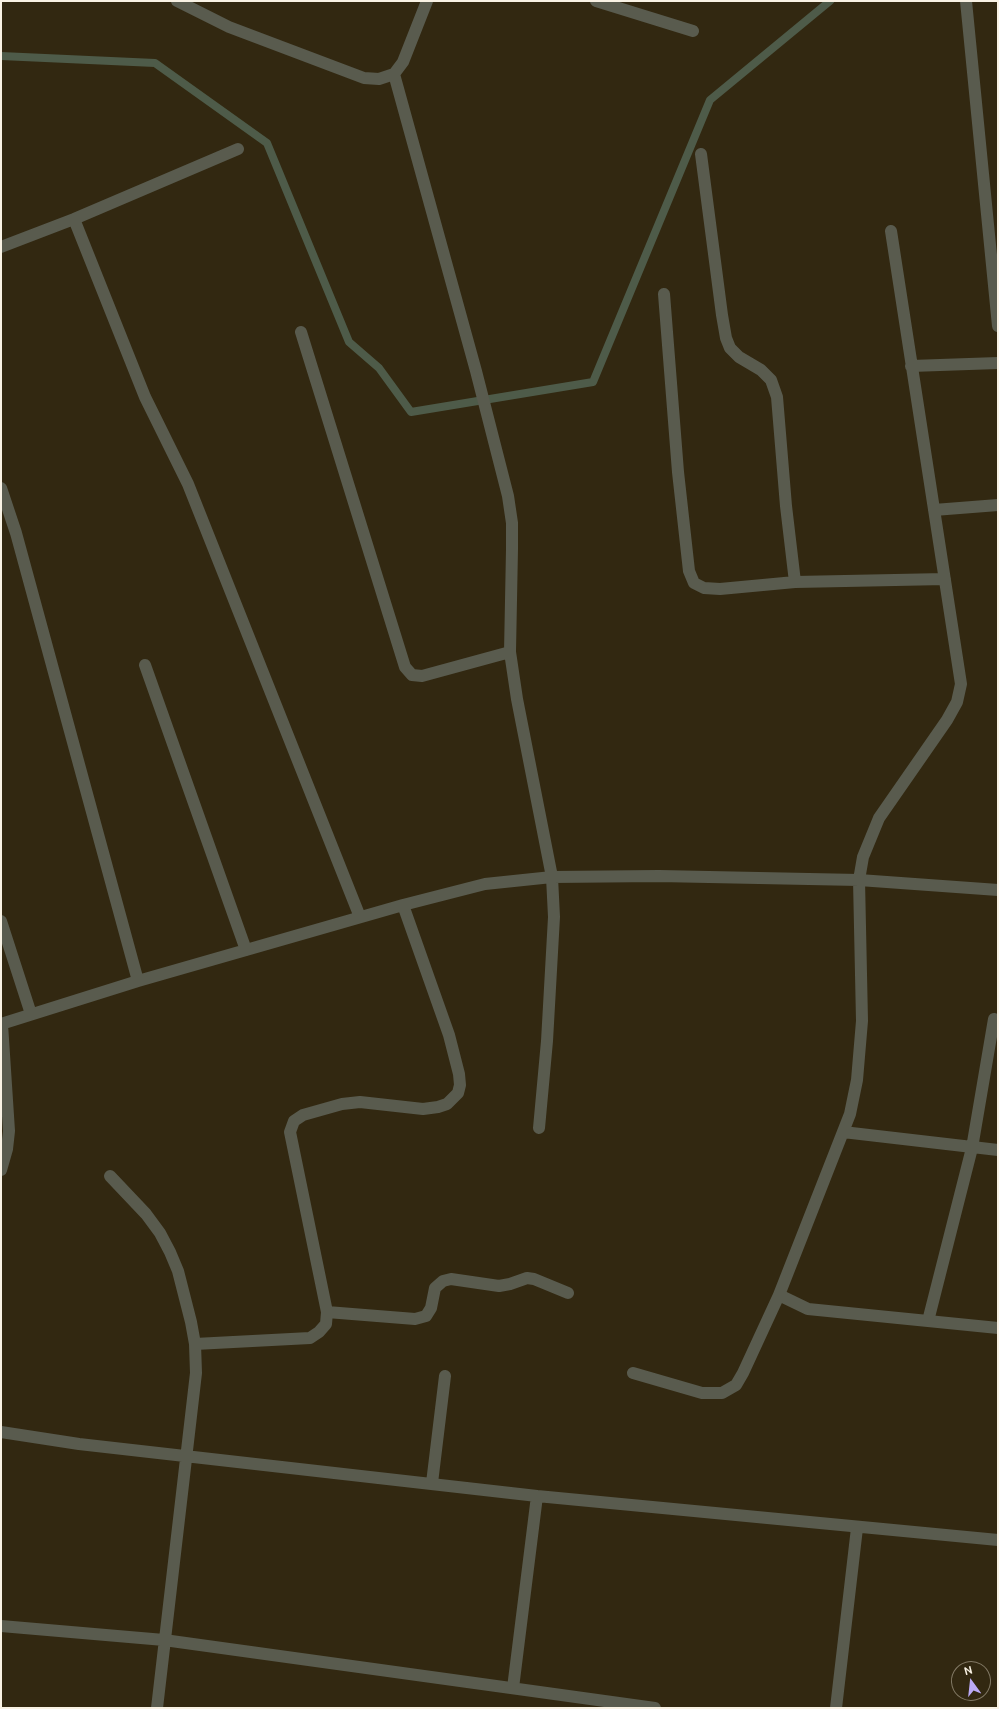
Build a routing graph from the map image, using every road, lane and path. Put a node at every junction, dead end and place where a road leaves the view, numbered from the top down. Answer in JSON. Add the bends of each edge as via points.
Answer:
{"nodes":[{"id":1,"x":177,"y":1,"type":"edge"},
{"id":2,"x":427,"y":1,"type":"edge"},
{"id":3,"x":596,"y":1,"type":"edge"},
{"id":4,"x":966,"y":1,"type":"edge"},
{"id":5,"x":693,"y":31,"type":"dead end"},
{"id":6,"x":394,"y":74,"type":"junction"},
{"id":7,"x":238,"y":149,"type":"dead end"},
{"id":8,"x":701,"y":154,"type":"dead end"},
{"id":9,"x":74,"y":219,"type":"junction"},
{"id":10,"x":891,"y":231,"type":"dead end"},
{"id":11,"x":1,"y":247,"type":"edge"},
{"id":12,"x":664,"y":294,"type":"dead end"},
{"id":13,"x":998,"y":326,"type":"edge"},
{"id":14,"x":301,"y":332,"type":"dead end"},
{"id":15,"x":998,"y":363,"type":"edge"},
{"id":16,"x":911,"y":366,"type":"junction"},
{"id":17,"x":1,"y":488,"type":"edge"},
{"id":18,"x":998,"y":505,"type":"edge"},
{"id":19,"x":934,"y":510,"type":"junction"},
{"id":20,"x":945,"y":579,"type":"junction"},
{"id":21,"x":795,"y":582,"type":"junction"},
{"id":22,"x":510,"y":652,"type":"junction"},
{"id":23,"x":145,"y":665,"type":"dead end"},
{"id":24,"x":552,"y":877,"type":"junction"},
{"id":25,"x":859,"y":880,"type":"junction"},
{"id":26,"x":998,"y":890,"type":"edge"},
{"id":27,"x":403,"y":905,"type":"junction"},
{"id":28,"x":360,"y":918,"type":"junction"},
{"id":29,"x":1,"y":921,"type":"edge"},
{"id":30,"x":246,"y":950,"type":"junction"},
{"id":31,"x":138,"y":981,"type":"junction"},
{"id":32,"x":31,"y":1014,"type":"junction"},
{"id":33,"x":994,"y":1018,"type":"dead end"},
{"id":34,"x":1,"y":1024,"type":"edge"},
{"id":35,"x":539,"y":1128,"type":"dead end"},
{"id":36,"x":843,"y":1132,"type":"junction"},
{"id":37,"x":972,"y":1148,"type":"junction"},
{"id":38,"x":998,"y":1150,"type":"edge"},
{"id":39,"x":1,"y":1170,"type":"edge"},
{"id":40,"x":110,"y":1176,"type":"dead end"},
{"id":41,"x":568,"y":1293,"type":"dead end"},
{"id":42,"x":779,"y":1295,"type":"junction"},
{"id":43,"x":327,"y":1312,"type":"junction"},
{"id":44,"x":928,"y":1321,"type":"junction"},
{"id":45,"x":998,"y":1328,"type":"edge"},
{"id":46,"x":195,"y":1344,"type":"junction"},
{"id":47,"x":634,"y":1373,"type":"dead end"},
{"id":48,"x":444,"y":1376,"type":"dead end"},
{"id":49,"x":1,"y":1432,"type":"edge"},
{"id":50,"x":186,"y":1455,"type":"junction"},
{"id":51,"x":432,"y":1483,"type":"junction"},
{"id":52,"x":537,"y":1496,"type":"junction"},
{"id":53,"x":857,"y":1528,"type":"junction"},
{"id":54,"x":998,"y":1540,"type":"edge"},
{"id":55,"x":1,"y":1626,"type":"edge"},
{"id":56,"x":164,"y":1640,"type":"junction"},
{"id":57,"x":513,"y":1688,"type":"junction"},
{"id":58,"x":157,"y":1708,"type":"edge"},
{"id":59,"x":655,"y":1708,"type":"edge"},
{"id":60,"x":836,"y":1708,"type":"edge"}],
"edges":[{"from":1,"to":6,"type":"street","via":[[229,27],[364,78],[379,79]]},
{"from":2,"to":6,"type":"street","via":[[403,62]]},
{"from":3,"to":5,"type":"street"},
{"from":4,"to":13,"type":"street"},
{"from":6,"to":22,"type":"street","via":[[508,496],[512,523]]},
{"from":7,"to":9,"type":"street"},
{"from":8,"to":21,"type":"street","via":[[726,338],[738,357],[761,370],[771,380],[777,397]]},
{"from":9,"to":11,"type":"street"},
{"from":9,"to":28,"type":"street","via":[[145,397],[190,491]]},
{"from":10,"to":16,"type":"street"},
{"from":12,"to":21,"type":"street","via":[[681,502],[689,571],[694,583],[704,588],[720,589]]},
{"from":14,"to":22,"type":"street","via":[[405,667],[412,676],[422,676]]},
{"from":15,"to":16,"type":"street"},
{"from":16,"to":19,"type":"street"},
{"from":17,"to":31,"type":"street","via":[[16,533]]},
{"from":18,"to":19,"type":"street"},
{"from":19,"to":20,"type":"street"},
{"from":20,"to":21,"type":"street"},
{"from":20,"to":25,"type":"street","via":[[961,684],[957,702],[879,818],[862,857]]},
{"from":22,"to":24,"type":"street"},
{"from":23,"to":30,"type":"street"},
{"from":24,"to":25,"type":"street","via":[[659,876]]},
{"from":24,"to":27,"type":"street","via":[[485,884]]},
{"from":24,"to":35,"type":"street","via":[[553,954]]},
{"from":25,"to":26,"type":"street"},
{"from":25,"to":36,"type":"street","via":[[862,994],[860,1052],[850,1114]]},
{"from":27,"to":28,"type":"street"},
{"from":27,"to":43,"type":"street","via":[[449,1035],[460,1085],[453,1099],[438,1107],[423,1109],[360,1102],[303,1115],[294,1121],[290,1132]]},
{"from":28,"to":30,"type":"street"},
{"from":29,"to":32,"type":"street"},
{"from":30,"to":31,"type":"street"},
{"from":31,"to":32,"type":"street"},
{"from":32,"to":34,"type":"street"},
{"from":33,"to":37,"type":"street"},
{"from":34,"to":39,"type":"street","via":[[9,1131]]},
{"from":36,"to":37,"type":"street"},
{"from":36,"to":42,"type":"street"},
{"from":37,"to":38,"type":"street"},
{"from":37,"to":44,"type":"street"},
{"from":40,"to":46,"type":"street","via":[[146,1214],[170,1252],[192,1322]]},
{"from":41,"to":43,"type":"street","via":[[527,1278],[499,1286],[451,1279],[443,1281],[435,1288],[431,1308],[426,1316],[415,1319]]},
{"from":42,"to":44,"type":"street","via":[[808,1309]]},
{"from":42,"to":47,"type":"street","via":[[744,1373],[736,1385],[722,1393],[702,1393]]},
{"from":43,"to":46,"type":"street","via":[[326,1324],[310,1338]]},
{"from":44,"to":45,"type":"street"},
{"from":46,"to":50,"type":"street","via":[[196,1373]]},
{"from":48,"to":51,"type":"street"},
{"from":49,"to":50,"type":"street","via":[[79,1444]]},
{"from":50,"to":51,"type":"street"},
{"from":50,"to":56,"type":"street"},
{"from":51,"to":52,"type":"street"},
{"from":52,"to":53,"type":"street"},
{"from":52,"to":57,"type":"street"},
{"from":53,"to":54,"type":"street"},
{"from":53,"to":60,"type":"street"},
{"from":55,"to":56,"type":"street"},
{"from":56,"to":57,"type":"street"},
{"from":56,"to":58,"type":"street"},
{"from":57,"to":59,"type":"street"}]}
